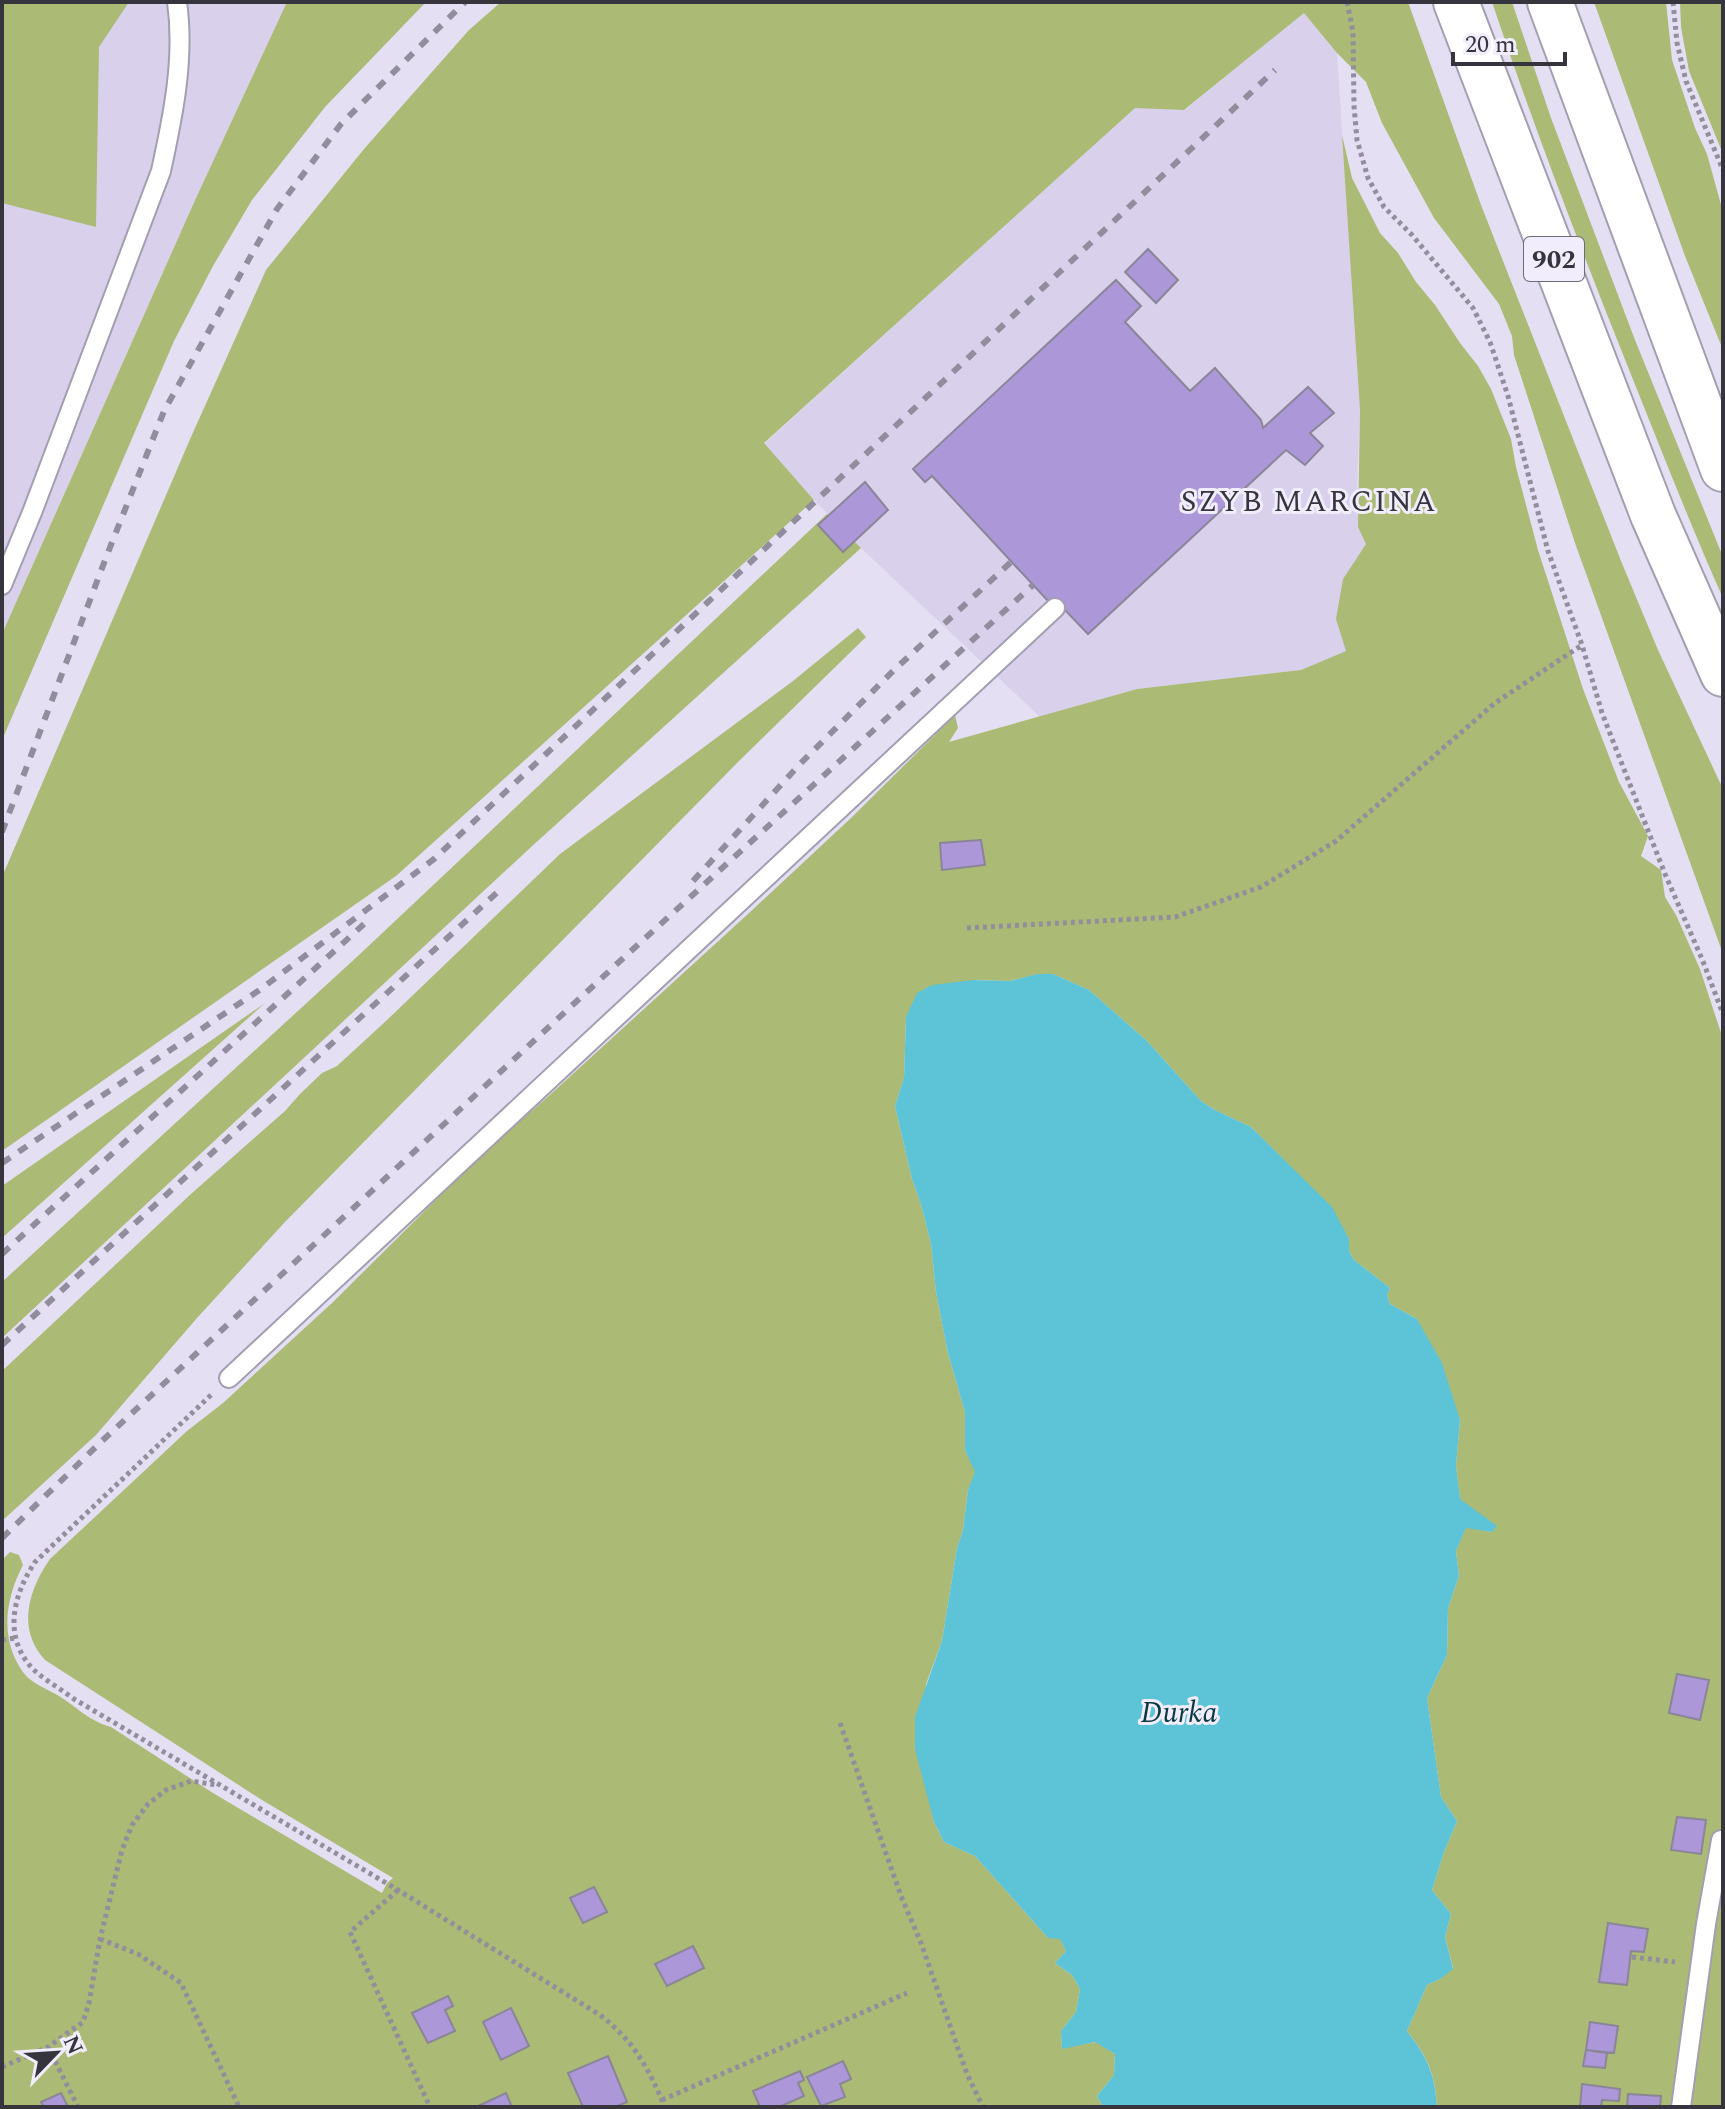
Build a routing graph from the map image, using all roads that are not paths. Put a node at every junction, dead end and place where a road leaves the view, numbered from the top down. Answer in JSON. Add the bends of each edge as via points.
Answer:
{"nodes":[{"id":1,"x":177,"y":2,"type":"edge"},
{"id":2,"x":1456,"y":2,"type":"edge"},
{"id":3,"x":1550,"y":2,"type":"edge"},
{"id":4,"x":1723,"y":469,"type":"edge"},
{"id":5,"x":2,"y":585,"type":"edge"},
{"id":6,"x":1055,"y":608,"type":"dead end"},
{"id":7,"x":1723,"y":674,"type":"edge"},
{"id":8,"x":229,"y":1378,"type":"road end"},
{"id":9,"x":1721,"y":1840,"type":"dead end"},
{"id":10,"x":1681,"y":2107,"type":"edge"}],
"edges":[{"from":1,"to":5,"type":"lane","via":[[174,113],[161,171]]},
{"from":2,"to":7,"type":"main road","number":"902","via":[[1653,515]]},
{"from":3,"to":4,"type":"main road"},
{"from":6,"to":8,"type":"lane"},
{"from":9,"to":10,"type":"lane"}]}
